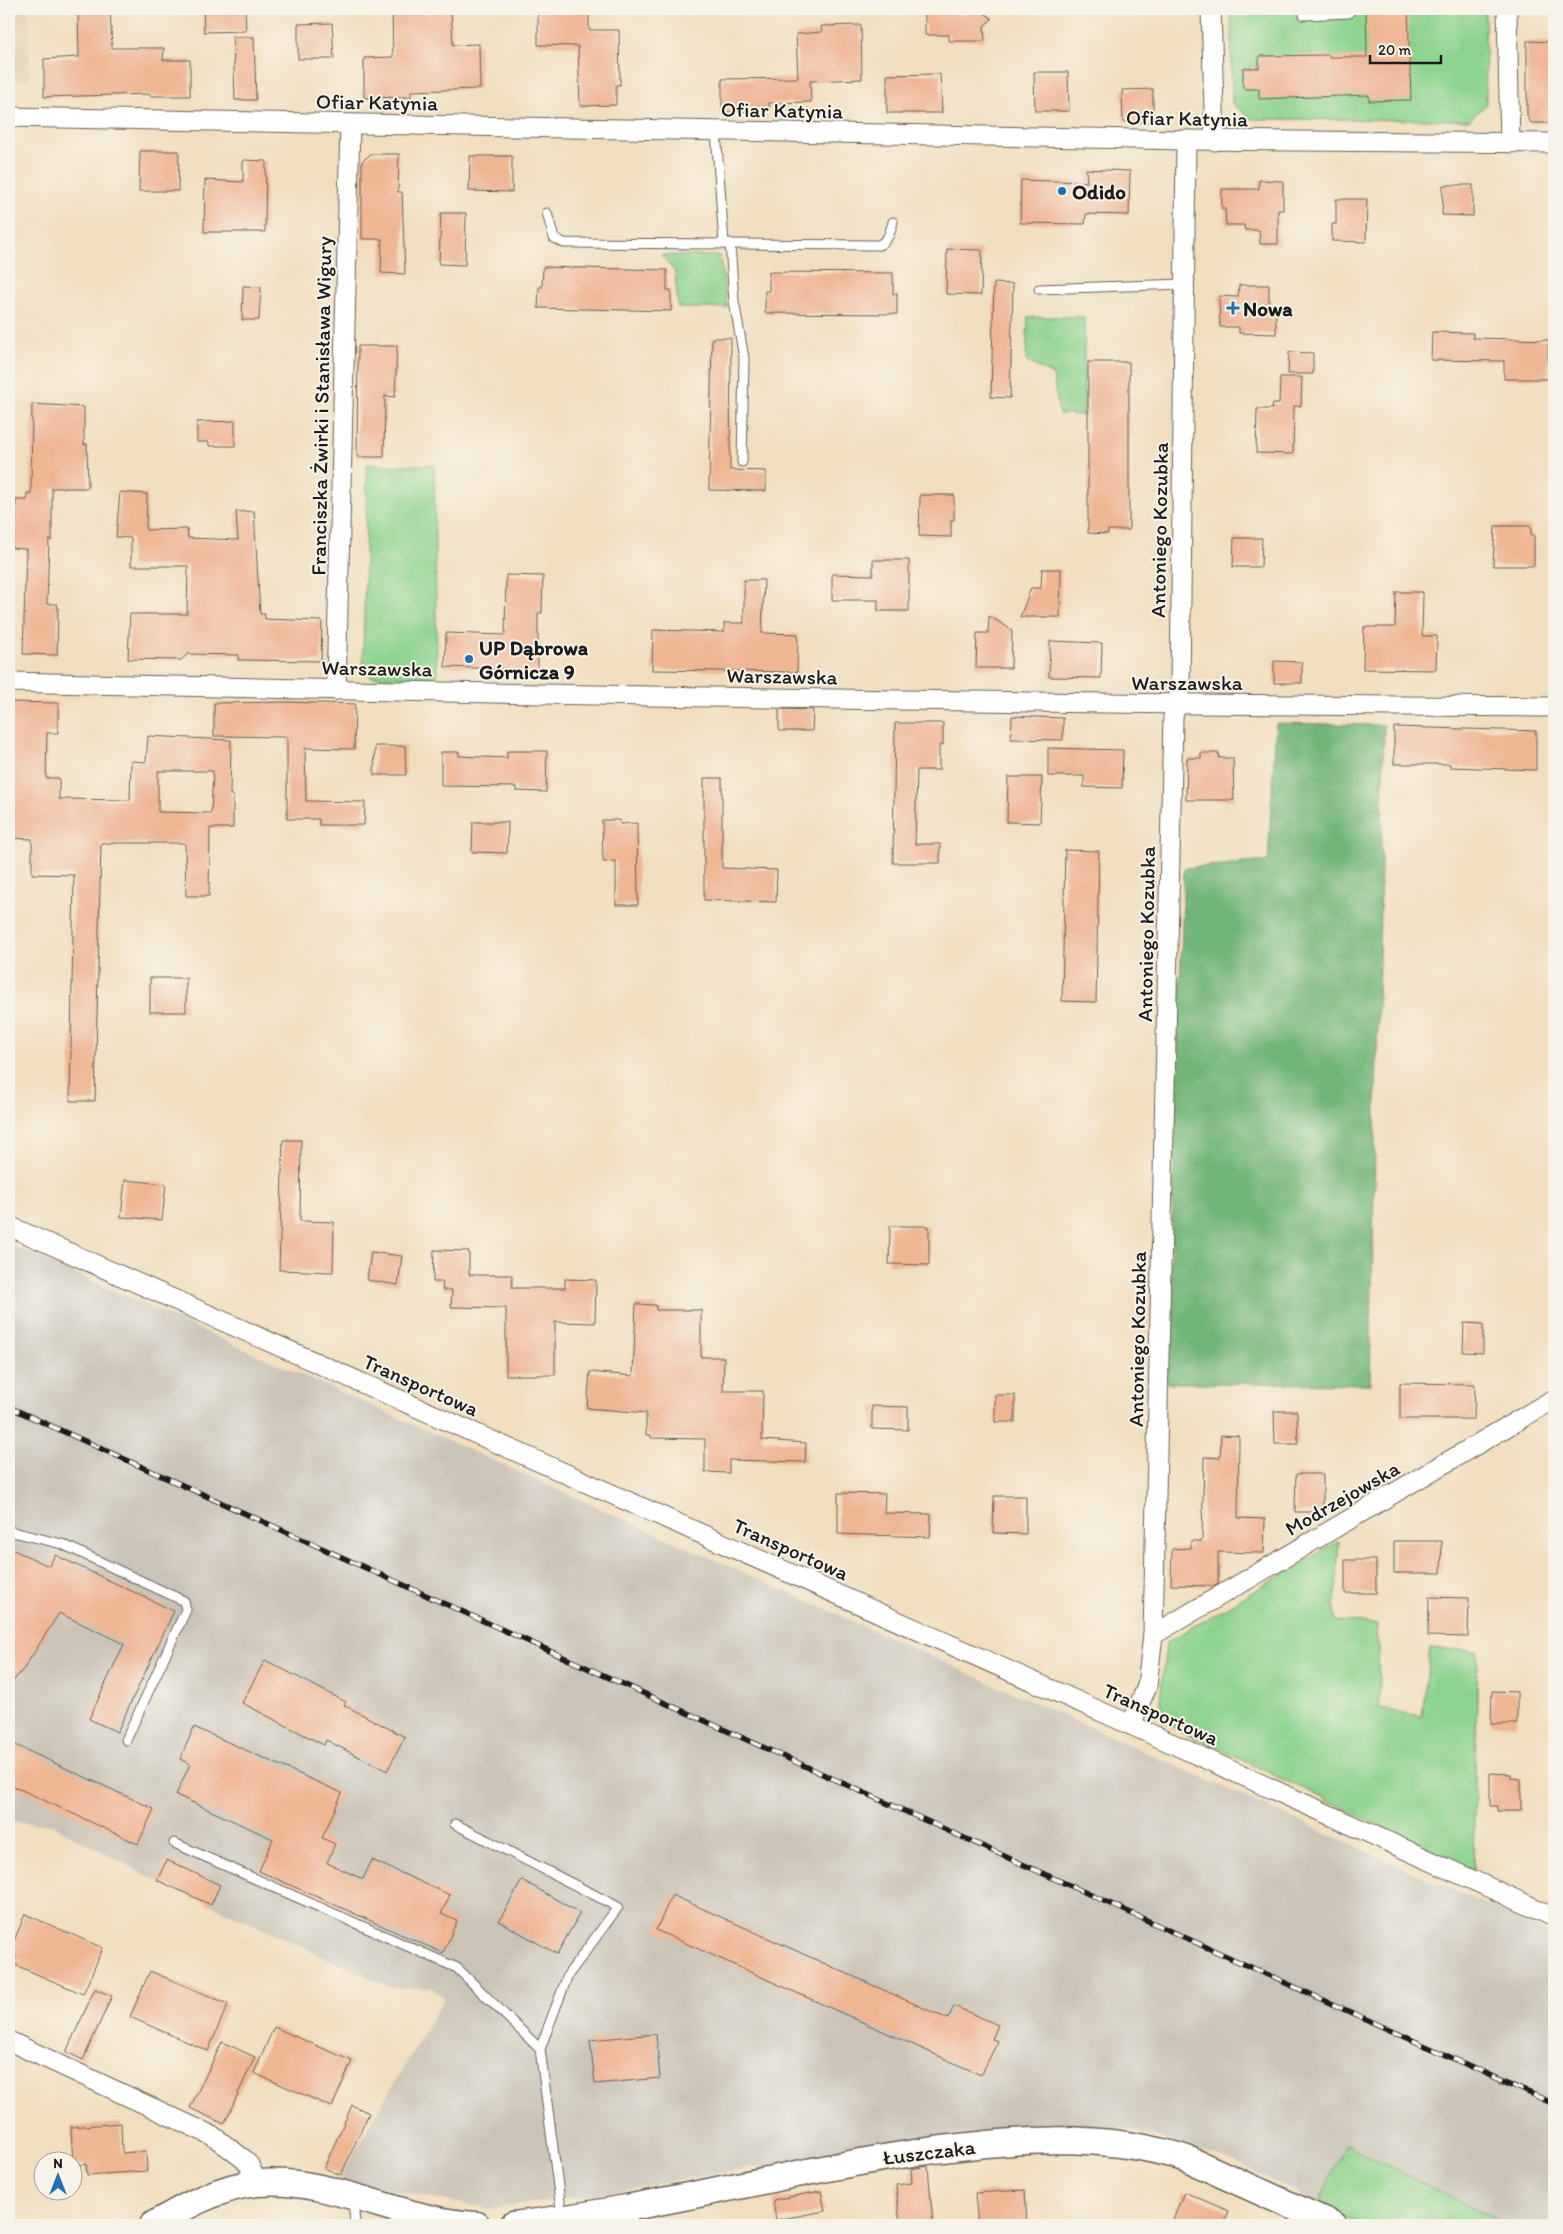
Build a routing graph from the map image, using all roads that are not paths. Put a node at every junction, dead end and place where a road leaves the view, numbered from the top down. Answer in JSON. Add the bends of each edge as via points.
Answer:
{"nodes":[{"id":1,"x":1211,"y":9,"type":"edge"},
{"id":2,"x":1304,"y":9,"type":"edge"},
{"id":3,"x":1507,"y":9,"type":"edge"},
{"id":4,"x":1349,"y":14,"type":"dead end"},
{"id":5,"x":9,"y":117,"type":"edge"},
{"id":6,"x":350,"y":124,"type":"junction"},
{"id":7,"x":716,"y":131,"type":"junction"},
{"id":8,"x":1186,"y":140,"type":"junction"},
{"id":9,"x":1214,"y":141,"type":"junction"},
{"id":10,"x":1510,"y":143,"type":"junction"},
{"id":11,"x":1554,"y":143,"type":"edge"},
{"id":12,"x":547,"y":213,"type":"dead end"},
{"id":13,"x":894,"y":222,"type":"dead end"},
{"id":14,"x":727,"y":244,"type":"junction"},
{"id":15,"x":1184,"y":284,"type":"junction"},
{"id":16,"x":1039,"y":289,"type":"dead end"},
{"id":17,"x":742,"y":462,"type":"dead end"},
{"id":18,"x":9,"y":682,"type":"edge"},
{"id":19,"x":336,"y":690,"type":"junction"},
{"id":20,"x":1176,"y":705,"type":"junction"},
{"id":21,"x":1554,"y":707,"type":"edge"},
{"id":22,"x":9,"y":1226,"type":"edge"},
{"id":23,"x":1554,"y":1399,"type":"edge"},
{"id":24,"x":9,"y":1531,"type":"edge"},
{"id":25,"x":1153,"y":1635,"type":"junction"},
{"id":26,"x":1132,"y":1725,"type":"junction"},
{"id":27,"x":126,"y":1740,"type":"dead end"},
{"id":28,"x":455,"y":1824,"type":"dead end"},
{"id":29,"x":174,"y":1843,"type":"dead end"},
{"id":30,"x":1554,"y":1917,"type":"edge"},
{"id":31,"x":9,"y":2041,"type":"edge"},
{"id":32,"x":540,"y":2049,"type":"junction"},
{"id":33,"x":257,"y":2183,"type":"junction"},
{"id":34,"x":353,"y":2198,"type":"junction"},
{"id":35,"x":562,"y":2220,"type":"junction"},
{"id":36,"x":152,"y":2225,"type":"edge"},
{"id":37,"x":355,"y":2225,"type":"edge"},
{"id":38,"x":477,"y":2225,"type":"edge"},
{"id":39,"x":513,"y":2225,"type":"edge"},
{"id":40,"x":1334,"y":2225,"type":"edge"}],
"edges":[{"from":1,"to":9,"type":"street"},
{"from":2,"to":4,"type":"lane","via":[[1304,15]]},
{"from":3,"to":10,"type":"street"},
{"from":5,"to":6,"type":"street","name":"Ofiar Katynia"},
{"from":6,"to":7,"type":"street","name":"Ofiar Katynia"},
{"from":6,"to":19,"type":"street","name":"Franciszka Żwirki i Stanisława Wigury"},
{"from":7,"to":8,"type":"street","name":"Ofiar Katynia"},
{"from":7,"to":14,"type":"lane"},
{"from":8,"to":9,"type":"street","name":"Ofiar Katynia"},
{"from":8,"to":15,"type":"street","name":"Antoniego Kozubka"},
{"from":9,"to":10,"type":"street","name":"Ofiar Katynia"},
{"from":10,"to":11,"type":"street","name":"Ofiar Katynia"},
{"from":12,"to":14,"type":"lane","via":[[554,238],[564,243]]},
{"from":13,"to":14,"type":"lane","via":[[889,237],[879,244]]},
{"from":14,"to":17,"type":"lane","via":[[744,358]]},
{"from":15,"to":16,"type":"lane"},
{"from":15,"to":20,"type":"street","name":"Antoniego Kozubka","via":[[1180,692]]},
{"from":18,"to":19,"type":"street","name":"Warszawska"},
{"from":19,"to":20,"type":"street","name":"Warszawska"},
{"from":20,"to":21,"type":"street","name":"Warszawska"},
{"from":20,"to":25,"type":"street","name":"Antoniego Kozubka","via":[[1173,717]]},
{"from":22,"to":26,"type":"street","name":"Transportowa"},
{"from":23,"to":25,"type":"street","name":"Modrzejowska"},
{"from":24,"to":27,"type":"lane","via":[[62,1544],[184,1601],[186,1610]]},
{"from":25,"to":26,"type":"street","name":"Antoniego Kozubka","via":[[1147,1686]]},
{"from":26,"to":30,"type":"street","name":"Transportowa"},
{"from":28,"to":32,"type":"lane","via":[[618,1907],[568,1975]]},
{"from":29,"to":32,"type":"lane","via":[[457,1968]]},
{"from":31,"to":33,"type":"street","via":[[213,2136],[249,2165]]},
{"from":32,"to":35,"type":"lane"},
{"from":33,"to":34,"type":"street","via":[[320,2188]]},
{"from":33,"to":36,"type":"street","via":[[229,2188]]},
{"from":34,"to":37,"type":"lane"},
{"from":34,"to":38,"type":"street","via":[[432,2218]]},
{"from":35,"to":39,"type":"street","name":"Łuszczaka"},
{"from":35,"to":40,"type":"street","name":"Łuszczaka","via":[[842,2164],[960,2147],[1067,2140],[1128,2145],[1172,2153]]}]}
